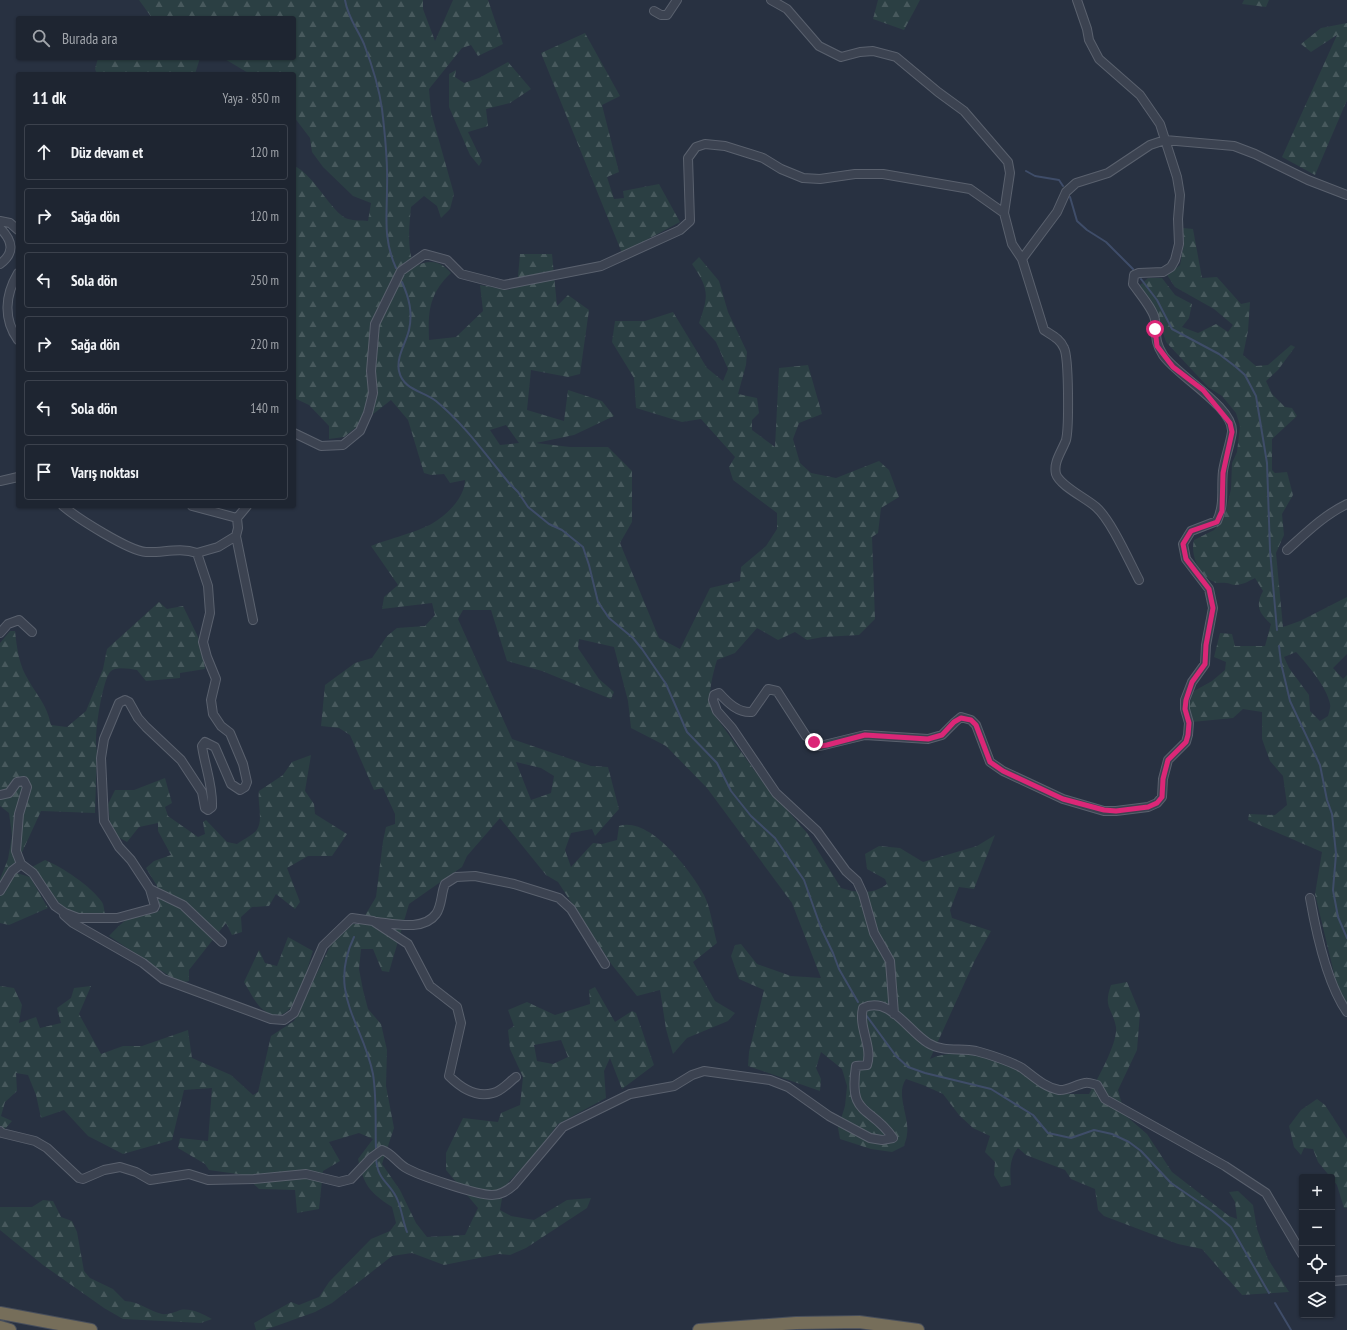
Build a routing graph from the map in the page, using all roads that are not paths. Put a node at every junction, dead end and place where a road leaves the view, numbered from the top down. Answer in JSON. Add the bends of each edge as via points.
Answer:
{"nodes":[{"id":1,"x":677,"y":0,"type":"edge"},
{"id":2,"x":771,"y":0,"type":"edge"},
{"id":3,"x":1077,"y":0,"type":"edge"},
{"id":4,"x":654,"y":11,"type":"dead end"},
{"id":5,"x":1165,"y":140,"type":"junction"},
{"id":6,"x":1347,"y":195,"type":"edge"},
{"id":7,"x":1004,"y":213,"type":"junction"},
{"id":8,"x":0,"y":221,"type":"edge"},
{"id":9,"x":0,"y":228,"type":"edge"},
{"id":10,"x":16,"y":228,"type":"edge"},
{"id":11,"x":1022,"y":259,"type":"junction"},
{"id":12,"x":0,"y":264,"type":"edge"},
{"id":13,"x":16,"y":278,"type":"edge"},
{"id":14,"x":16,"y":337,"type":"edge"},
{"id":15,"x":296,"y":434,"type":"edge"},
{"id":16,"x":16,"y":477,"type":"edge"},
{"id":17,"x":0,"y":481,"type":"edge"},
{"id":18,"x":1347,"y":504,"type":"edge"},
{"id":19,"x":66,"y":508,"type":"edge"},
{"id":20,"x":200,"y":508,"type":"edge"},
{"id":21,"x":245,"y":508,"type":"edge"},
{"id":22,"x":237,"y":518,"type":"junction"},
{"id":23,"x":236,"y":536,"type":"junction"},
{"id":24,"x":1287,"y":550,"type":"dead end"},
{"id":25,"x":197,"y":553,"type":"junction"},
{"id":26,"x":1139,"y":580,"type":"dead end"},
{"id":27,"x":253,"y":620,"type":"dead end"},
{"id":28,"x":32,"y":632,"type":"dead end"},
{"id":29,"x":0,"y":633,"type":"edge"},
{"id":30,"x":0,"y":796,"type":"edge"},
{"id":31,"x":21,"y":864,"type":"junction"},
{"id":32,"x":150,"y":889,"type":"junction"},
{"id":33,"x":0,"y":891,"type":"edge"},
{"id":34,"x":1310,"y":898,"type":"dead end"},
{"id":35,"x":55,"y":906,"type":"junction"},
{"id":36,"x":373,"y":921,"type":"junction"},
{"id":37,"x":222,"y":942,"type":"dead end"},
{"id":38,"x":605,"y":964,"type":"dead end"},
{"id":39,"x":1347,"y":1012,"type":"edge"},
{"id":40,"x":894,"y":1014,"type":"junction"},
{"id":41,"x":516,"y":1077,"type":"dead end"},
{"id":42,"x":0,"y":1131,"type":"edge"},
{"id":43,"x":1299,"y":1249,"type":"edge"},
{"id":44,"x":1335,"y":1280,"type":"edge"},
{"id":45,"x":1347,"y":1280,"type":"edge"},
{"id":46,"x":0,"y":1313,"type":"edge"},
{"id":47,"x":0,"y":1327,"type":"edge"},
{"id":48,"x":10,"y":1330,"type":"edge"},
{"id":49,"x":91,"y":1330,"type":"edge"},
{"id":50,"x":699,"y":1330,"type":"edge"},
{"id":51,"x":918,"y":1330,"type":"edge"}],
"edges":[{"from":1,"to":4,"type":"street","via":[[667,15]]},
{"from":2,"to":7,"type":"street","via":[[787,10],[819,46],[841,57],[873,51],[896,57],[964,111],[1008,162],[1010,173]]},
{"from":3,"to":5,"type":"street","via":[[1089,40],[1099,59],[1140,95],[1160,124]]},
{"from":5,"to":6,"type":"street","via":[[1234,146]]},
{"from":5,"to":11,"type":"street","via":[[1150,145],[1108,173],[1076,183],[1066,192],[1057,212]]},
{"from":5,"to":40,"type":"street","via":[[1180,195],[1179,244],[1171,267],[1163,272],[1151,274],[1139,272],[1134,275],[1133,284],[1152,311],[1155,338],[1163,356],[1207,395],[1230,423],[1232,432],[1223,473],[1222,511],[1217,522],[1191,531],[1183,544],[1186,559],[1209,589],[1213,608],[1205,664],[1192,682],[1186,700],[1188,735],[1186,742],[1168,760],[1162,797],[1148,807],[1116,811],[1063,799],[1003,771],[990,762],[976,725],[971,720],[961,718],[942,735],[928,739],[865,735],[820,746],[806,736],[777,690],[768,689],[752,712],[733,706],[719,693],[714,695],[717,711],[732,728],[776,793],[817,830],[846,871],[857,881],[864,894],[874,934],[890,961]]},
{"from":7,"to":11,"type":"street","via":[[1012,244]]},
{"from":7,"to":15,"type":"street","via":[[970,189],[883,174],[802,178],[763,158],[725,146],[705,144],[696,147],[688,158],[690,220],[680,230],[602,266],[504,285],[462,274],[447,260],[432,255],[425,254],[409,265],[401,271],[375,324],[372,393],[368,413],[360,431],[343,445],[321,446]]},
{"from":8,"to":10,"type":"street","via":[[10,223]]},
{"from":9,"to":12,"type":"street","via":[[10,240],[12,249],[7,259]]},
{"from":11,"to":26,"type":"street","via":[[1044,330],[1059,339],[1065,350],[1068,403],[1066,439],[1055,465],[1056,475],[1062,483],[1097,507],[1109,522]]},
{"from":13,"to":14,"type":"street","via":[[6,314]]},
{"from":16,"to":17,"type":"street"},
{"from":18,"to":24,"type":"street","via":[[1311,528]]},
{"from":19,"to":25,"type":"street","via":[[130,547],[145,552],[189,550]]},
{"from":20,"to":22,"type":"street"},
{"from":21,"to":22,"type":"street"},
{"from":22,"to":23,"type":"street"},
{"from":23,"to":25,"type":"street","via":[[218,547]]},
{"from":23,"to":27,"type":"street"},
{"from":25,"to":32,"type":"street","via":[[208,586],[210,613],[203,642],[216,679],[212,700],[213,714],[221,726],[230,733],[243,764],[247,782],[240,790],[231,784],[215,747],[205,742],[202,746],[212,798],[212,807],[208,810],[205,808],[202,792],[181,760],[142,722],[129,702],[125,700],[119,704],[104,739],[101,758],[104,821],[119,847]]},
{"from":28,"to":29,"type":"street","via":[[19,620],[8,624]]},
{"from":30,"to":31,"type":"street","via":[[9,794],[17,782],[24,781],[27,787],[16,830],[16,851]]},
{"from":31,"to":33,"type":"street","via":[[12,871]]},
{"from":31,"to":35,"type":"street","via":[[34,873]]},
{"from":32,"to":35,"type":"street","via":[[154,898],[154,908],[117,918],[78,918]]},
{"from":32,"to":37,"type":"street","via":[[183,905]]},
{"from":34,"to":39,"type":"street","via":[[1314,921],[1337,998]]},
{"from":35,"to":36,"type":"street","via":[[73,924],[143,963],[163,979],[271,1020],[284,1020],[294,1013],[323,946],[352,918]]},
{"from":36,"to":38,"type":"street","via":[[410,925],[422,923],[436,914],[445,884],[456,877],[475,876],[514,884],[559,898],[571,909]]},
{"from":36,"to":41,"type":"street","via":[[408,944],[430,986],[457,1007],[461,1024],[449,1076],[460,1088],[478,1093],[494,1093]]},
{"from":40,"to":42,"type":"street","via":[[885,1007],[876,1005],[870,1004],[862,1008],[861,1016],[870,1057],[867,1066],[856,1066],[853,1085],[856,1099],[863,1110],[893,1138],[870,1138],[829,1116],[788,1087],[770,1080],[704,1071],[674,1086],[630,1094],[563,1127],[514,1185],[505,1192],[492,1195],[422,1176],[406,1168],[389,1152],[382,1150],[351,1179],[339,1182],[306,1174],[208,1180],[189,1174],[150,1180],[120,1167],[104,1170],[83,1180],[41,1144]]},
{"from":40,"to":43,"type":"street","via":[[929,1044],[946,1049],[976,1051],[1020,1067],[1039,1082],[1059,1090],[1086,1082],[1097,1085],[1105,1099],[1225,1166],[1266,1193]]},
{"from":44,"to":45,"type":"street"},
{"from":46,"to":49,"type":"highway"},
{"from":47,"to":48,"type":"highway"},
{"from":50,"to":51,"type":"highway","via":[[796,1323],[859,1322]]}]}
